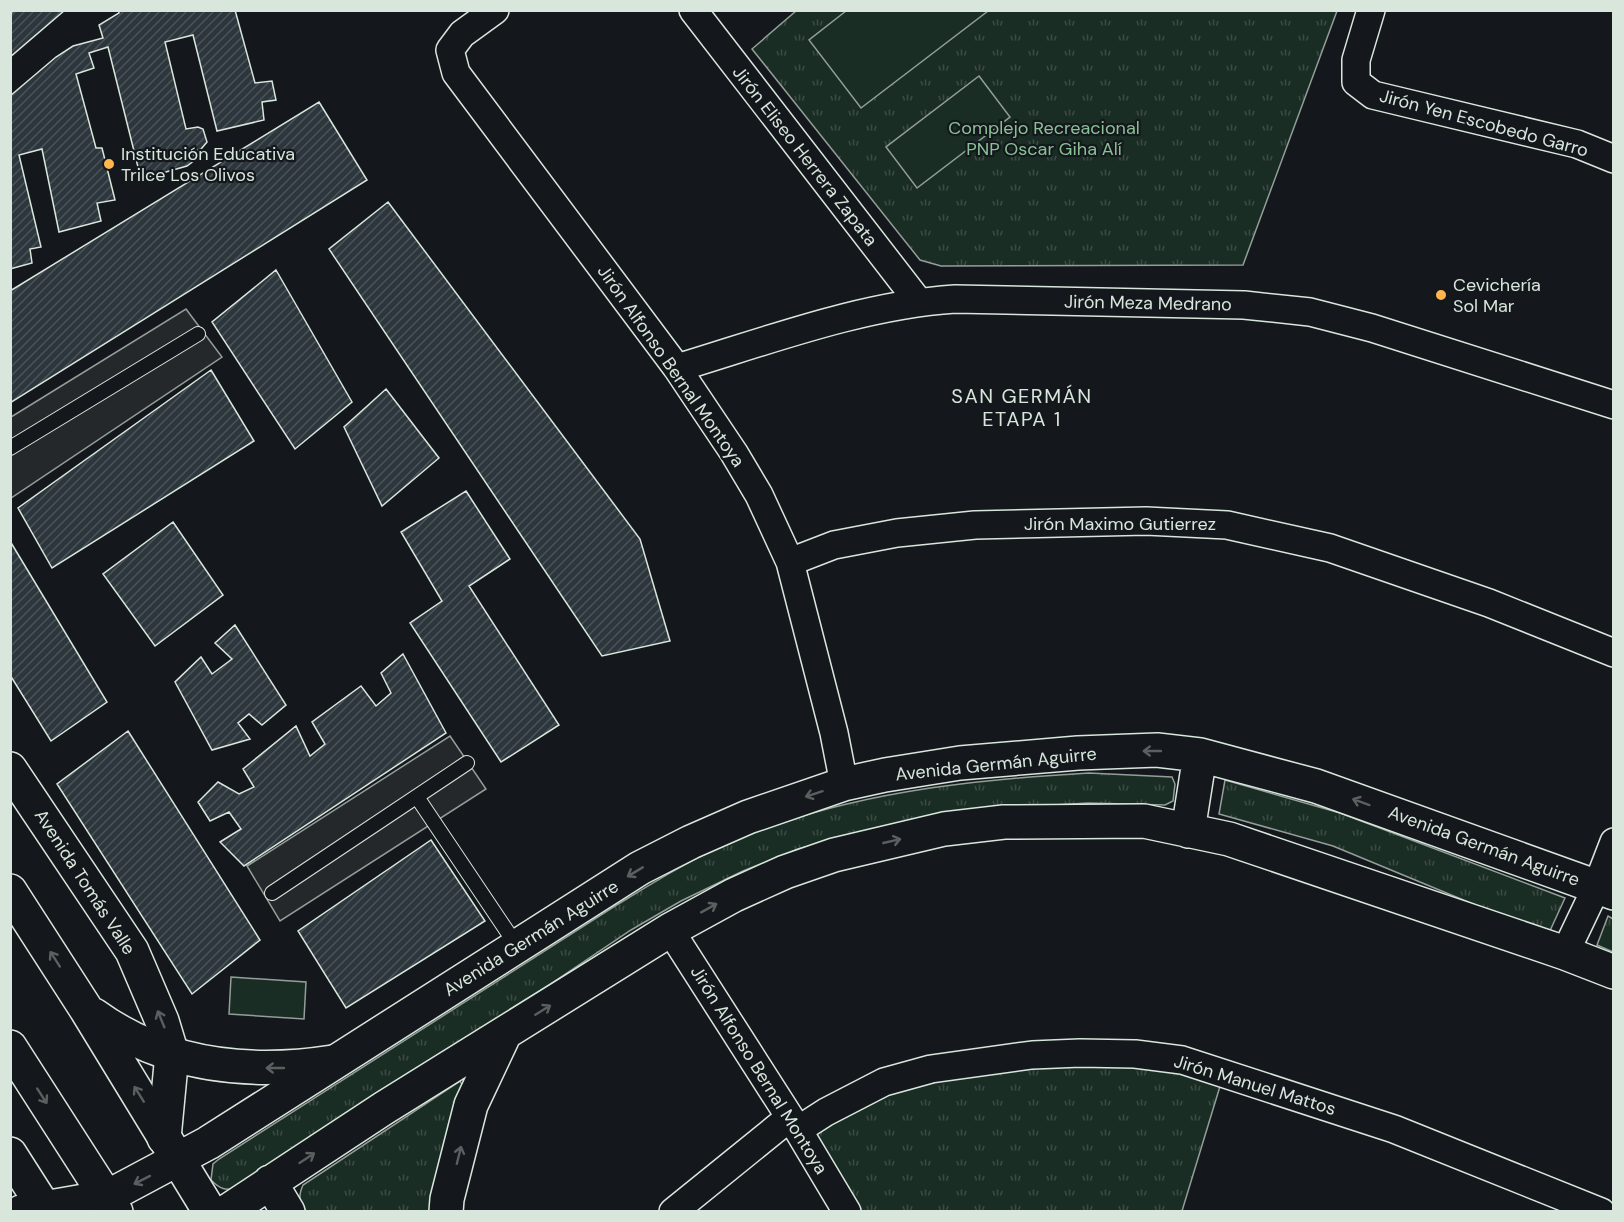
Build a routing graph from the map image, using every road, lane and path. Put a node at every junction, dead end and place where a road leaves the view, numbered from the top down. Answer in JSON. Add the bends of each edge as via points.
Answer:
{"nodes":[{"id":1,"x":495,"y":10,"type":"edge"},
{"id":2,"x":693,"y":10,"type":"edge"},
{"id":3,"x":1371,"y":10,"type":"edge"},
{"id":4,"x":1614,"y":159,"type":"edge"},
{"id":5,"x":918,"y":301,"type":"junction"},
{"id":6,"x":198,"y":334,"type":"dead end"},
{"id":7,"x":677,"y":368,"type":"junction"},
{"id":8,"x":1614,"y":405,"type":"edge"},
{"id":9,"x":10,"y":448,"type":"edge"},
{"id":10,"x":790,"y":562,"type":"junction"},
{"id":11,"x":1614,"y":653,"type":"edge"},
{"id":12,"x":1200,"y":755,"type":"junction"},
{"id":13,"x":467,"y":763,"type":"dead end"},
{"id":14,"x":10,"y":770,"type":"edge"},
{"id":15,"x":844,"y":784,"type":"junction"},
{"id":16,"x":417,"y":797,"type":"junction"},
{"id":17,"x":1188,"y":831,"type":"junction"},
{"id":18,"x":1614,"y":842,"type":"edge"},
{"id":19,"x":1605,"y":889,"type":"edge"},
{"id":20,"x":10,"y":891,"type":"edge"},
{"id":21,"x":272,"y":893,"type":"dead end"},
{"id":22,"x":670,"y":930,"type":"junction"},
{"id":23,"x":517,"y":946,"type":"junction"},
{"id":24,"x":1565,"y":953,"type":"junction"},
{"id":25,"x":1614,"y":972,"type":"edge"},
{"id":26,"x":86,"y":1009,"type":"junction"},
{"id":27,"x":504,"y":1035,"type":"junction"},
{"id":28,"x":10,"y":1047,"type":"edge"},
{"id":29,"x":172,"y":1054,"type":"junction"},
{"id":30,"x":333,"y":1062,"type":"junction"},
{"id":31,"x":794,"y":1124,"type":"junction"},
{"id":32,"x":171,"y":1150,"type":"junction"},
{"id":33,"x":10,"y":1154,"type":"edge"},
{"id":34,"x":270,"y":1182,"type":"junction"},
{"id":35,"x":111,"y":1204,"type":"edge"},
{"id":36,"x":38,"y":1210,"type":"edge"},
{"id":37,"x":210,"y":1212,"type":"edge"},
{"id":38,"x":226,"y":1212,"type":"edge"},
{"id":39,"x":288,"y":1212,"type":"edge"},
{"id":40,"x":446,"y":1212,"type":"edge"},
{"id":41,"x":673,"y":1212,"type":"edge"},
{"id":42,"x":847,"y":1212,"type":"edge"},
{"id":43,"x":1601,"y":1212,"type":"edge"}],
"edges":[{"from":1,"to":7,"type":"street","name":"Jirón Alfonso Bernal Montoya","via":[[462,34],[450,50],[456,73]]},
{"from":2,"to":5,"type":"street","name":"Jirón Eliseo Herrera Zapata"},
{"from":3,"to":4,"type":"street","name":"Jirón Yen Escobedo Garro","via":[[1356,60],[1356,82],[1373,95],[1576,144]]},
{"from":5,"to":7,"type":"street","name":"Jirón Meza Medrano","via":[[862,313]]},
{"from":5,"to":8,"type":"street","name":"Jirón Meza Medrano","via":[[955,298],[1244,305],[1310,312]]},
{"from":6,"to":9,"type":"lane"},
{"from":7,"to":10,"type":"street","name":"Jirón Alfonso Bernal Montoya","via":[[759,495]]},
{"from":10,"to":11,"type":"street","name":"Jirón Maximo Gutierrez","via":[[844,543],[975,525],[1146,521],[1227,525],[1330,548],[1490,603]]},
{"from":10,"to":15,"type":"street","name":"Jirón Alfonso Bernal Montoya"},
{"from":12,"to":15,"type":"main road","name":"Avenida Germán Aguirre","one_way":true,"via":[[1157,750],[1068,754],[960,764]]},
{"from":12,"to":17,"type":"main road"},
{"from":19,"to":12,"type":"main road","name":"Avenida Germán Aguirre","one_way":true,"via":[[1316,786]]},
{"from":13,"to":16,"type":"lane"},
{"from":29,"to":14,"type":"main road","name":"Avenida Tomás Valle","one_way":true,"via":[[132,951]]},
{"from":15,"to":23,"type":"main road","name":"Avenida Germán Aguirre","one_way":true,"via":[[747,817],[691,842],[640,868]]},
{"from":16,"to":21,"type":"lane"},
{"from":16,"to":23,"type":"lane"},
{"from":22,"to":17,"type":"main road","one_way":true,"via":[[785,872],[834,855],[944,829],[1004,822],[1144,821]]},
{"from":17,"to":24,"type":"main road","via":[[1229,839]]},
{"from":18,"to":19,"type":"street"},
{"from":19,"to":24,"type":"street"},
{"from":26,"to":20,"type":"main road","one_way":true},
{"from":27,"to":22,"type":"main road","one_way":true},
{"from":22,"to":31,"type":"street","name":"Jirón Alfonso Bernal Montoya"},
{"from":23,"to":30,"type":"main road","name":"Avenida Germán Aguirre"},
{"from":24,"to":25,"type":"main road"},
{"from":26,"to":29,"type":"main road","via":[[135,1040]]},
{"from":32,"to":26,"type":"main road","one_way":true},
{"from":34,"to":27,"type":"main road","one_way":true},
{"from":40,"to":27,"type":"main road","one_way":true,"via":[[471,1105]]},
{"from":28,"to":35,"type":"main road","one_way":true},
{"from":30,"to":29,"type":"main road","one_way":true,"via":[[286,1068],[251,1067]]},
{"from":29,"to":32,"type":"main road","name":"Avenida Tomás Valle"},
{"from":30,"to":32,"type":"main road","name":"Avenida Germán Aguirre","via":[[216,1138]]},
{"from":31,"to":41,"type":"street","name":"Jirón Manuel Mattos"},
{"from":31,"to":42,"type":"street","name":"Jirón Alfonso Bernal Montoya"},
{"from":31,"to":43,"type":"street","name":"Jirón Manuel Mattos","via":[[884,1082],[931,1069],[1032,1056],[1135,1054],[1182,1060],[1394,1129]]},
{"from":32,"to":35,"type":"main road","name":"Avenida Germán Aguirre","one_way":true},
{"from":32,"to":37,"type":"main road"},
{"from":33,"to":36,"type":"main road"},
{"from":34,"to":38,"type":"main road"},
{"from":34,"to":39,"type":"main road"},
{"from":35,"to":36,"type":"main road","name":"Avenida Germán Aguirre"}]}
